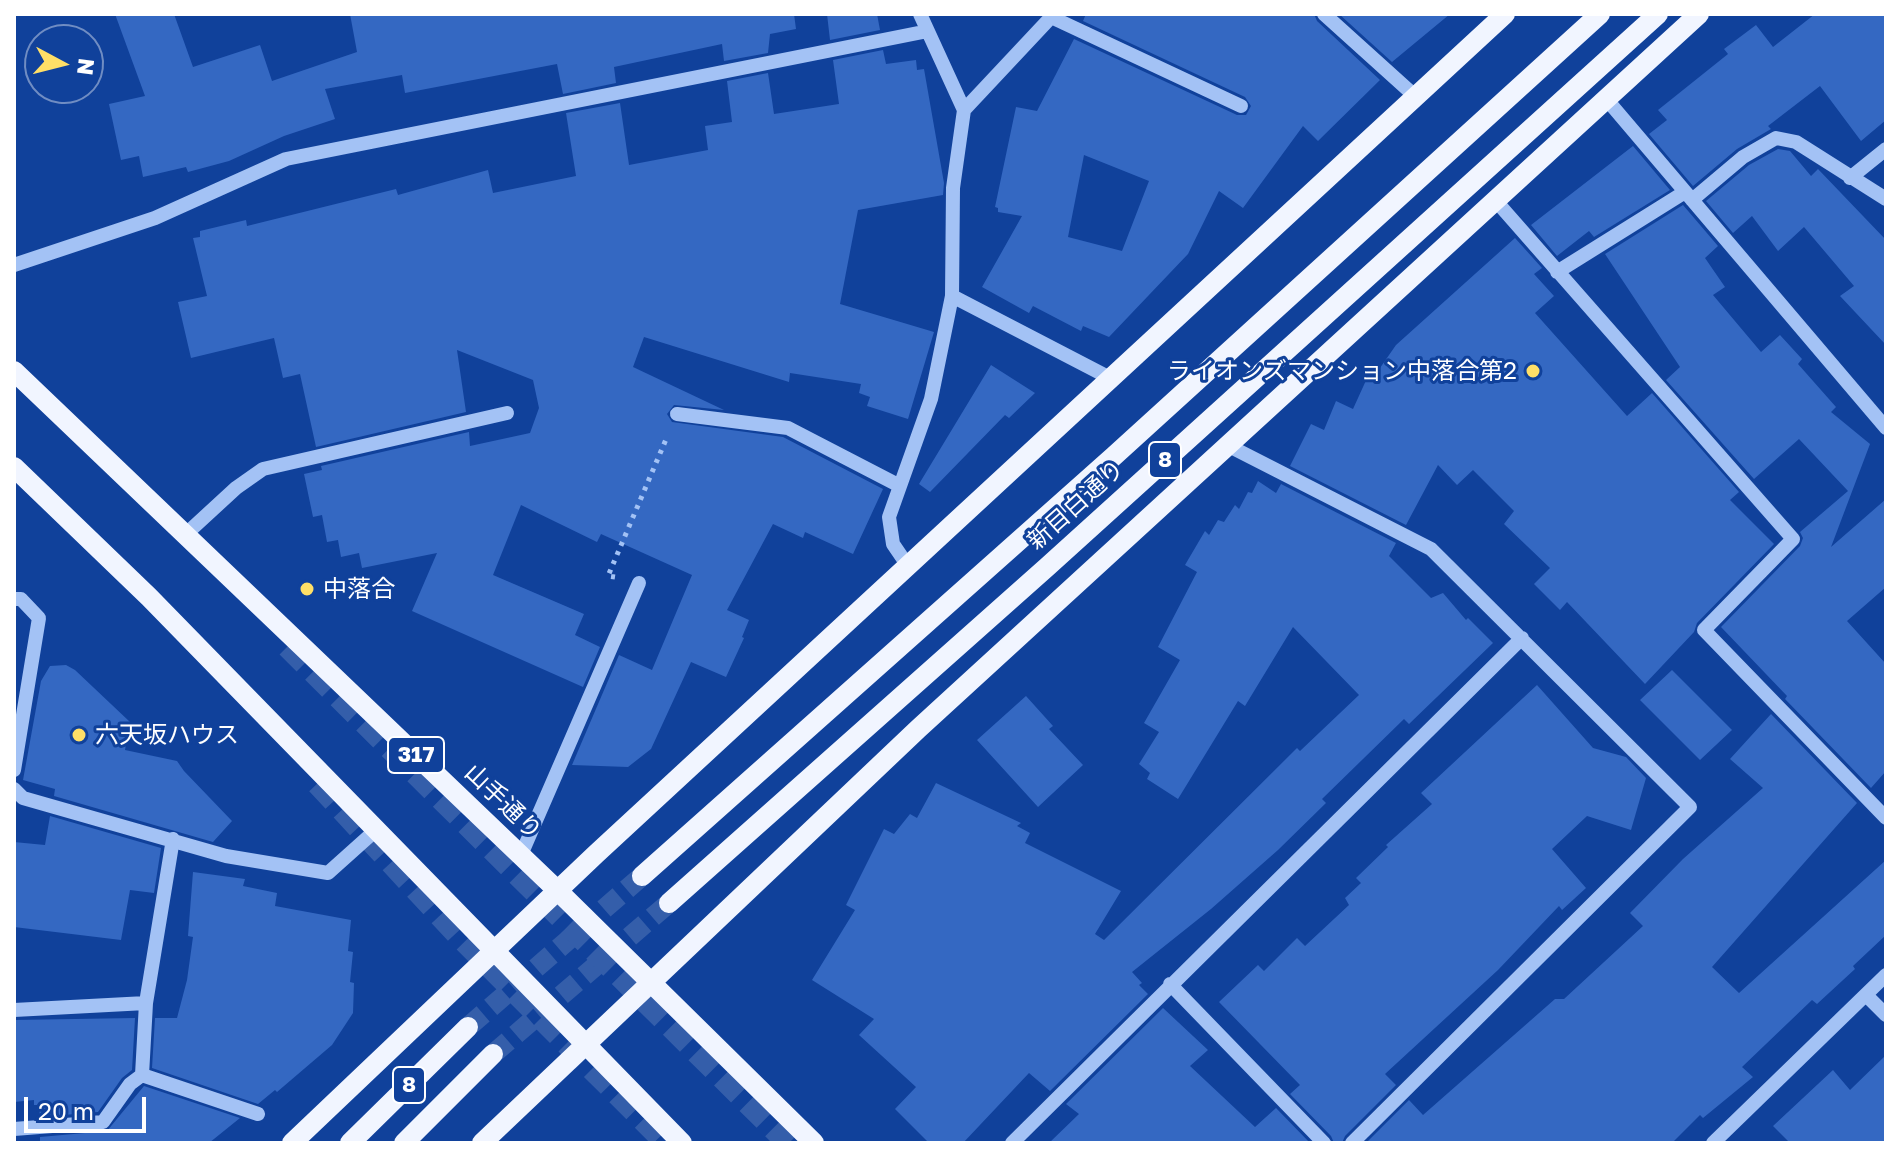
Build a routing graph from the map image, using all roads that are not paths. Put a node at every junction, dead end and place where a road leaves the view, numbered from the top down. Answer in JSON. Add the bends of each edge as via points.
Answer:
{"nodes":[{"id":1,"x":920,"y":14,"type":"edge"},
{"id":2,"x":1324,"y":14,"type":"edge"},
{"id":3,"x":1505,"y":14,"type":"edge"},
{"id":4,"x":1600,"y":14,"type":"edge"},
{"id":5,"x":1658,"y":14,"type":"edge"},
{"id":6,"x":1699,"y":14,"type":"edge"},
{"id":7,"x":1052,"y":16,"type":"edge"},
{"id":8,"x":928,"y":31,"type":"junction"},
{"id":9,"x":1416,"y":97,"type":"junction"},
{"id":10,"x":1608,"y":101,"type":"junction"},
{"id":11,"x":1241,"y":106,"type":"dead end"},
{"id":12,"x":964,"y":110,"type":"junction"},
{"id":13,"x":1886,"y":149,"type":"edge"},
{"id":14,"x":1850,"y":178,"type":"junction"},
{"id":15,"x":1689,"y":196,"type":"junction"},
{"id":16,"x":1886,"y":199,"type":"edge"},
{"id":17,"x":1496,"y":201,"type":"junction"},
{"id":18,"x":14,"y":265,"type":"edge"},
{"id":19,"x":1557,"y":272,"type":"junction"},
{"id":20,"x":952,"y":296,"type":"junction"},
{"id":21,"x":14,"y":371,"type":"edge"},
{"id":22,"x":1110,"y":378,"type":"junction"},
{"id":23,"x":507,"y":413,"type":"dead end"},
{"id":24,"x":677,"y":414,"type":"road end"},
{"id":25,"x":1886,"y":428,"type":"edge"},
{"id":26,"x":1229,"y":446,"type":"junction"},
{"id":27,"x":14,"y":467,"type":"edge"},
{"id":28,"x":900,"y":486,"type":"junction"},
{"id":29,"x":186,"y":534,"type":"junction"},
{"id":30,"x":908,"y":566,"type":"junction"},
{"id":31,"x":639,"y":583,"type":"road end"},
{"id":32,"x":14,"y":599,"type":"edge"},
{"id":33,"x":1522,"y":638,"type":"junction"},
{"id":34,"x":14,"y":770,"type":"edge"},
{"id":35,"x":14,"y":789,"type":"edge"},
{"id":36,"x":1886,"y":818,"type":"edge"},
{"id":37,"x":376,"y":830,"type":"junction"},
{"id":38,"x":173,"y":839,"type":"junction"},
{"id":39,"x":521,"y":855,"type":"junction"},
{"id":40,"x":642,"y":876,"type":"tunnel mouth"},
{"id":41,"x":557,"y":890,"type":"junction"},
{"id":42,"x":669,"y":903,"type":"tunnel mouth"},
{"id":43,"x":495,"y":949,"type":"junction"},
{"id":44,"x":1886,"y":975,"type":"edge"},
{"id":45,"x":652,"y":983,"type":"junction"},
{"id":46,"x":1170,"y":984,"type":"junction"},
{"id":47,"x":1866,"y":995,"type":"junction"},
{"id":48,"x":146,"y":1003,"type":"junction"},
{"id":49,"x":14,"y":1010,"type":"edge"},
{"id":50,"x":1886,"y":1015,"type":"edge"},
{"id":51,"x":468,"y":1027,"type":"tunnel mouth"},
{"id":52,"x":586,"y":1046,"type":"junction"},
{"id":53,"x":493,"y":1054,"type":"tunnel mouth"},
{"id":54,"x":142,"y":1075,"type":"junction"},
{"id":55,"x":258,"y":1114,"type":"dead end"},
{"id":56,"x":14,"y":1129,"type":"edge"},
{"id":57,"x":485,"y":1142,"type":"edge"},
{"id":58,"x":292,"y":1143,"type":"edge"},
{"id":59,"x":350,"y":1143,"type":"edge"},
{"id":60,"x":404,"y":1143,"type":"edge"},
{"id":61,"x":682,"y":1143,"type":"edge"},
{"id":62,"x":814,"y":1143,"type":"edge"},
{"id":63,"x":1012,"y":1143,"type":"edge"},
{"id":64,"x":1324,"y":1143,"type":"edge"},
{"id":65,"x":1352,"y":1143,"type":"edge"},
{"id":66,"x":1713,"y":1143,"type":"edge"}],
"edges":[{"from":1,"to":8,"type":"street"},
{"from":2,"to":9,"type":"street"},
{"from":3,"to":9,"type":"main road"},
{"from":4,"to":40,"type":"main road","name":"新目白通り","number":"8"},
{"from":5,"to":42,"type":"main road","name":"新目白通り","number":"8"},
{"from":6,"to":10,"type":"main road"},
{"from":7,"to":11,"type":"street"},
{"from":7,"to":12,"type":"street"},
{"from":8,"to":12,"type":"street"},
{"from":8,"to":18,"type":"street","via":[[286,159],[155,218]]},
{"from":9,"to":22,"type":"main road"},
{"from":10,"to":15,"type":"street"},
{"from":10,"to":17,"type":"main road"},
{"from":12,"to":20,"type":"street","via":[[953,188]]},
{"from":13,"to":14,"type":"street"},
{"from":14,"to":15,"type":"street","via":[[1796,142],[1776,138]]},
{"from":14,"to":16,"type":"street"},
{"from":15,"to":19,"type":"street"},
{"from":15,"to":25,"type":"street"},
{"from":17,"to":19,"type":"street"},
{"from":17,"to":26,"type":"main road"},
{"from":19,"to":36,"type":"street","via":[[1793,539],[1704,630]]},
{"from":20,"to":22,"type":"street"},
{"from":20,"to":28,"type":"street","via":[[931,399]]},
{"from":21,"to":29,"type":"main road","name":"山手通り","number":"317"},
{"from":22,"to":30,"type":"main road"},
{"from":23,"to":29,"type":"street","via":[[263,469]]},
{"from":24,"to":28,"type":"street","via":[[788,428]]},
{"from":26,"to":33,"type":"street","via":[[1431,549]]},
{"from":26,"to":45,"type":"main road","via":[[918,729]]},
{"from":27,"to":37,"type":"main road"},
{"from":28,"to":30,"type":"street","via":[[889,517],[893,544]]},
{"from":29,"to":39,"type":"main road","name":"山手通り","number":"317"},
{"from":30,"to":41,"type":"main road"},
{"from":31,"to":39,"type":"street"},
{"from":32,"to":34,"type":"street","via":[[21,599],[39,618]]},
{"from":33,"to":46,"type":"street"},
{"from":33,"to":65,"type":"street","via":[[1690,807]]},
{"from":35,"to":38,"type":"street","via":[[23,798]]},
{"from":37,"to":38,"type":"street","via":[[328,873],[226,856]]},
{"from":37,"to":43,"type":"main road"},
{"from":38,"to":48,"type":"street"},
{"from":39,"to":41,"type":"main road","name":"山手通り","number":"317"},
{"from":41,"to":43,"type":"main road"},
{"from":41,"to":45,"type":"main road","name":"山手通り","number":"317"},
{"from":43,"to":52,"type":"main road"},
{"from":43,"to":58,"type":"main road"},
{"from":44,"to":47,"type":"street"},
{"from":45,"to":52,"type":"main road"},
{"from":45,"to":62,"type":"main road","name":"山手通り","number":"317"},
{"from":46,"to":63,"type":"street"},
{"from":46,"to":64,"type":"street"},
{"from":47,"to":50,"type":"street"},
{"from":47,"to":66,"type":"street"},
{"from":48,"to":49,"type":"street"},
{"from":48,"to":54,"type":"street"},
{"from":51,"to":59,"type":"main road","number":"8"},
{"from":52,"to":57,"type":"main road"},
{"from":52,"to":61,"type":"main road"},
{"from":53,"to":60,"type":"main road","number":"8"},
{"from":54,"to":55,"type":"street"},
{"from":54,"to":56,"type":"street","via":[[103,1122]]}]}
